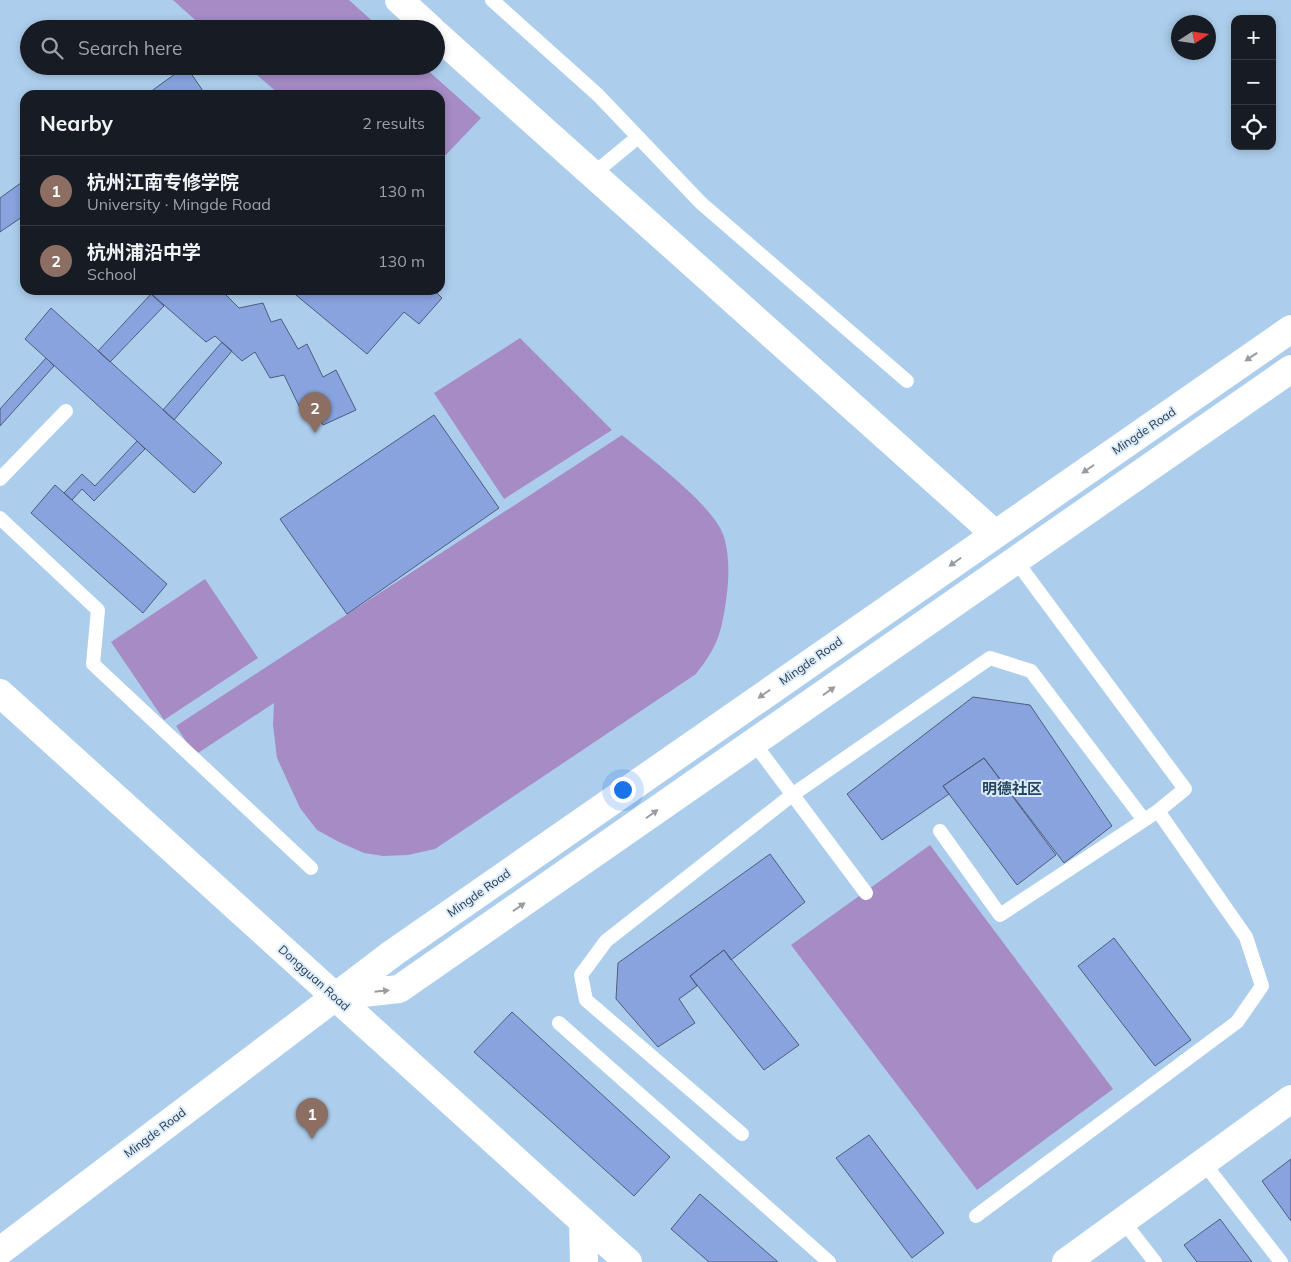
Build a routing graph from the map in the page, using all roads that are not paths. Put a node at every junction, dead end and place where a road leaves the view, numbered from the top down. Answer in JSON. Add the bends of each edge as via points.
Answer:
{"nodes":[{"id":1,"x":399,"y":0,"type":"edge"},
{"id":2,"x":492,"y":0,"type":"edge"},
{"id":3,"x":421,"y":20,"type":"edge"},
{"id":4,"x":445,"y":42,"type":"edge"},
{"id":5,"x":638,"y":136,"type":"junction"},
{"id":6,"x":592,"y":175,"type":"junction"},
{"id":7,"x":1291,"y":329,"type":"edge"},
{"id":8,"x":1291,"y":369,"type":"edge"},
{"id":9,"x":907,"y":381,"type":"dead end"},
{"id":10,"x":66,"y":411,"type":"dead end"},
{"id":11,"x":0,"y":479,"type":"edge"},
{"id":12,"x":0,"y":518,"type":"edge"},
{"id":13,"x":995,"y":534,"type":"junction"},
{"id":14,"x":1016,"y":561,"type":"junction"},
{"id":15,"x":0,"y":693,"type":"edge"},
{"id":16,"x":754,"y":743,"type":"junction"},
{"id":17,"x":792,"y":795,"type":"junction"},
{"id":18,"x":1158,"y":811,"type":"junction"},
{"id":19,"x":1144,"y":820,"type":"junction"},
{"id":20,"x":940,"y":831,"type":"dead end"},
{"id":21,"x":311,"y":868,"type":"dead end"},
{"id":22,"x":866,"y":893,"type":"dead end"},
{"id":23,"x":334,"y":996,"type":"junction"},
{"id":24,"x":559,"y":1024,"type":"dead end"},
{"id":25,"x":1291,"y":1100,"type":"edge"},
{"id":26,"x":742,"y":1134,"type":"dead end"},
{"id":27,"x":1203,"y":1162,"type":"junction"},
{"id":28,"x":976,"y":1216,"type":"dead end"},
{"id":29,"x":1123,"y":1221,"type":"junction"},
{"id":30,"x":584,"y":1222,"type":"junction"},
{"id":31,"x":0,"y":1251,"type":"edge"},
{"id":32,"x":584,"y":1262,"type":"edge"},
{"id":33,"x":628,"y":1262,"type":"edge"},
{"id":34,"x":830,"y":1262,"type":"edge"},
{"id":35,"x":1066,"y":1262,"type":"edge"},
{"id":36,"x":1155,"y":1262,"type":"edge"},
{"id":37,"x":1281,"y":1262,"type":"edge"}],
"edges":[{"from":1,"to":3,"type":"street"},
{"from":2,"to":5,"type":"lane","via":[[598,94]]},
{"from":4,"to":6,"type":"street"},
{"from":5,"to":6,"type":"lane"},
{"from":5,"to":9,"type":"lane","via":[[701,203]]},
{"from":6,"to":13,"type":"street"},
{"from":7,"to":13,"type":"street","name":"Mingde Road","one_way":true},
{"from":8,"to":14,"type":"street"},
{"from":10,"to":11,"type":"lane"},
{"from":12,"to":21,"type":"lane","via":[[98,610],[93,664]]},
{"from":13,"to":23,"type":"street","name":"Mingde Road","one_way":true},
{"from":16,"to":14,"type":"street","one_way":true},
{"from":14,"to":18,"type":"lane","via":[[1185,789]]},
{"from":15,"to":23,"type":"street","name":"Dongguan Road"},
{"from":16,"to":17,"type":"lane"},
{"from":23,"to":16,"type":"street","one_way":true,"via":[[399,989]]},
{"from":17,"to":19,"type":"lane","via":[[990,658],[1031,671]]},
{"from":17,"to":22,"type":"lane"},
{"from":17,"to":26,"type":"lane","via":[[606,941],[581,975],[586,1000]]},
{"from":18,"to":19,"type":"lane"},
{"from":18,"to":28,"type":"lane","via":[[1246,937],[1262,986],[1236,1022]]},
{"from":19,"to":20,"type":"lane","via":[[1000,915]]},
{"from":23,"to":30,"type":"street","name":"Dongguan Road"},
{"from":23,"to":31,"type":"street","name":"Mingde Road"},
{"from":24,"to":34,"type":"lane"},
{"from":25,"to":27,"type":"street"},
{"from":27,"to":29,"type":"street"},
{"from":27,"to":37,"type":"lane"},
{"from":29,"to":35,"type":"street"},
{"from":29,"to":36,"type":"lane"},
{"from":30,"to":32,"type":"street"},
{"from":30,"to":33,"type":"street","name":"Dongguan Road"}]}
